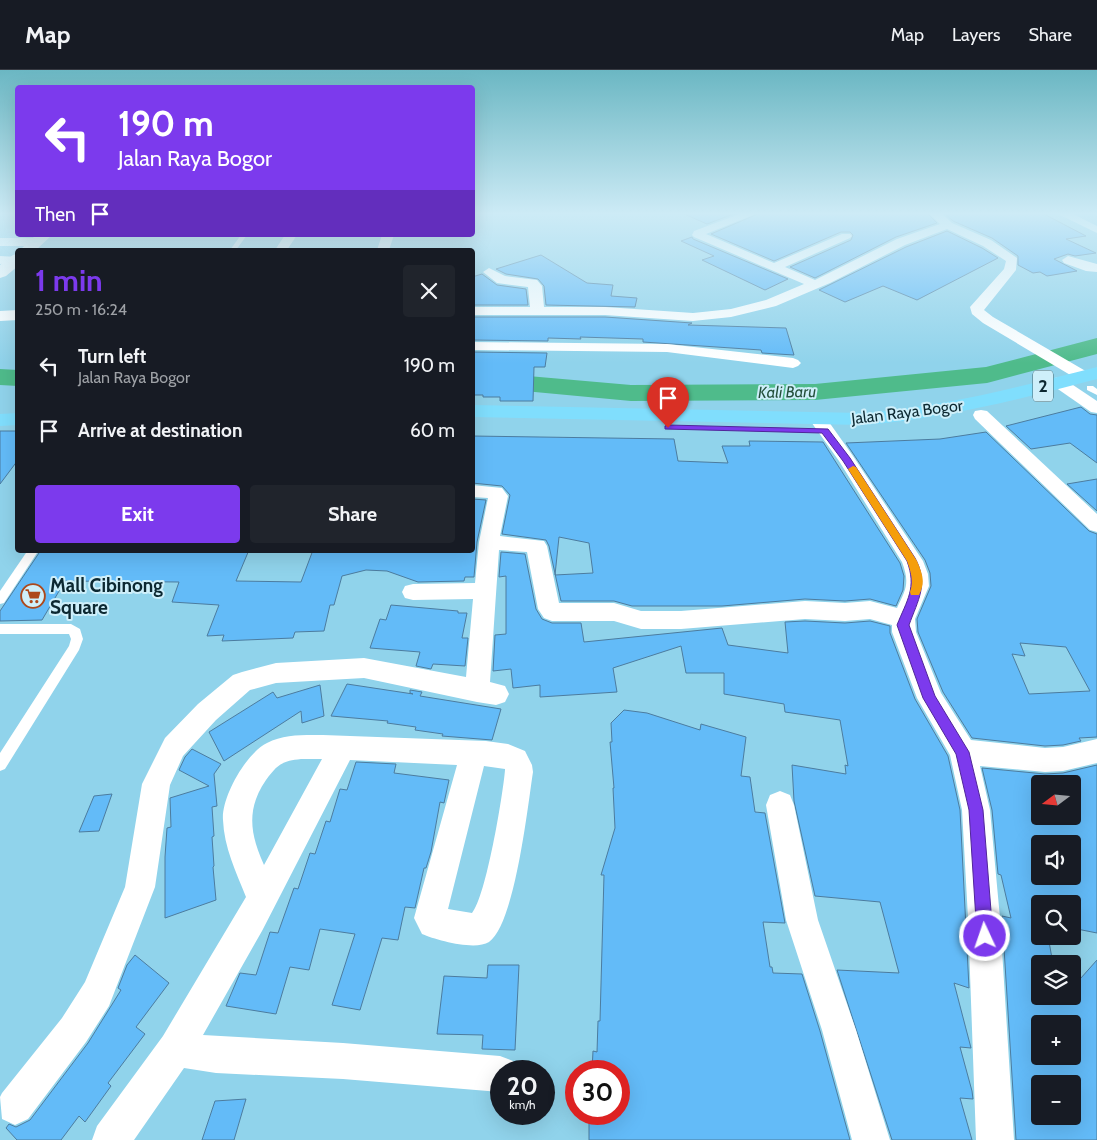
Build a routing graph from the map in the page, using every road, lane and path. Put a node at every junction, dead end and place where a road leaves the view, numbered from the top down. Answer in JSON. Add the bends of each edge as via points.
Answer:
{"nodes":[{"id":1,"x":12,"y":263,"type":"edge"},
{"id":2,"x":764,"y":263,"type":"edge"},
{"id":3,"x":783,"y":263,"type":"edge"},
{"id":4,"x":858,"y":263,"type":"edge"},
{"id":5,"x":1012,"y":263,"type":"edge"},
{"id":6,"x":1076,"y":263,"type":"edge"},
{"id":7,"x":774,"y":267,"type":"junction"},
{"id":8,"x":1097,"y":268,"type":"edge"},
{"id":9,"x":489,"y":272,"type":"dead end"},
{"id":10,"x":0,"y":273,"type":"edge"},
{"id":11,"x":814,"y":284,"type":"junction"},
{"id":12,"x":475,"y":311,"type":"edge"},
{"id":13,"x":537,"y":311,"type":"junction"},
{"id":14,"x":15,"y":315,"type":"edge"},
{"id":15,"x":0,"y":316,"type":"edge"},
{"id":16,"x":669,"y":316,"type":"junction"},
{"id":17,"x":475,"y":346,"type":"edge"},
{"id":18,"x":667,"y":348,"type":"junction"},
{"id":19,"x":793,"y":363,"type":"dead end"},
{"id":20,"x":1083,"y":382,"type":"edge"},
{"id":21,"x":0,"y":408,"type":"edge"},
{"id":22,"x":15,"y":408,"type":"edge"},
{"id":23,"x":1097,"y":408,"type":"edge"},
{"id":24,"x":475,"y":411,"type":"edge"},
{"id":25,"x":981,"y":415,"type":"junction"},
{"id":26,"x":15,"y":419,"type":"edge"},
{"id":27,"x":0,"y":420,"type":"edge"},
{"id":28,"x":475,"y":424,"type":"edge"},
{"id":29,"x":821,"y":425,"type":"junction"},
{"id":30,"x":475,"y":491,"type":"edge"},
{"id":31,"x":1097,"y":525,"type":"edge"},
{"id":32,"x":489,"y":542,"type":"junction"},
{"id":33,"x":32,"y":553,"type":"edge"},
{"id":34,"x":485,"y":591,"type":"junction"},
{"id":35,"x":413,"y":592,"type":"dead end"},
{"id":36,"x":0,"y":600,"type":"edge"},
{"id":37,"x":904,"y":619,"type":"junction"},
{"id":38,"x":0,"y":629,"type":"edge"},
{"id":39,"x":342,"y":748,"type":"junction"},
{"id":40,"x":1097,"y":751,"type":"edge"},
{"id":41,"x":963,"y":752,"type":"junction"},
{"id":42,"x":473,"y":754,"type":"junction"},
{"id":43,"x":0,"y":765,"type":"edge"},
{"id":44,"x":780,"y":805,"type":"dead end"},
{"id":45,"x":262,"y":896,"type":"junction"},
{"id":46,"x":176,"y":1049,"type":"junction"},
{"id":47,"x":490,"y":1073,"type":"edge"},
{"id":48,"x":15,"y":1106,"type":"dead end"},
{"id":49,"x":111,"y":1140,"type":"edge"},
{"id":50,"x":871,"y":1140,"type":"edge"},
{"id":51,"x":995,"y":1140,"type":"edge"}],
"edges":[{"from":1,"to":10,"type":"street"},
{"from":2,"to":7,"type":"street"},
{"from":3,"to":7,"type":"street"},
{"from":4,"to":11,"type":"street"},
{"from":5,"to":20,"type":"street","via":[[1010,270],[976,309]]},
{"from":6,"to":8,"type":"street"},
{"from":7,"to":11,"type":"street"},
{"from":9,"to":13,"type":"street","via":[[502,280],[535,286]]},
{"from":11,"to":16,"type":"street","via":[[771,303],[731,313]]},
{"from":12,"to":13,"type":"street"},
{"from":13,"to":16,"type":"street","via":[[605,311]]},
{"from":14,"to":15,"type":"street"},
{"from":16,"to":18,"type":"street"},
{"from":17,"to":18,"type":"street"},
{"from":18,"to":19,"type":"street"},
{"from":20,"to":23,"type":"street"},
{"from":20,"to":25,"type":"highway","name":"Jalan Raya Bogor","number":"2"},
{"from":20,"to":29,"type":"highway","name":"Jalan Raya Bogor","number":"2","via":[[949,409]]},
{"from":21,"to":22,"type":"highway"},
{"from":24,"to":29,"type":"highway","name":"Jalan Raya Bogor","number":"2"},
{"from":25,"to":29,"type":"highway","name":"Jalan Raya Bogor","number":"2","via":[[915,427]]},
{"from":25,"to":31,"type":"street"},
{"from":26,"to":27,"type":"highway"},
{"from":28,"to":29,"type":"highway","name":"Jalan Raya Bogor","number":"2"},
{"from":29,"to":37,"type":"street","via":[[912,561],[918,586]]},
{"from":30,"to":32,"type":"street","via":[[498,494]]},
{"from":32,"to":34,"type":"street"},
{"from":32,"to":37,"type":"street","via":[[537,546],[552,612],[614,612],[641,620],[681,620],[805,610],[870,610]]},
{"from":33,"to":36,"type":"lane"},
{"from":34,"to":35,"type":"street"},
{"from":34,"to":48,"type":"street","via":[[486,692],[364,668],[276,673],[242,682],[174,747],[156,784],[140,887],[97,994],[74,1030]]},
{"from":37,"to":41,"type":"street","via":[[904,632],[930,698]]},
{"from":38,"to":43,"type":"lane","via":[[71,630],[76,632],[78,639]]},
{"from":39,"to":42,"type":"street"},
{"from":39,"to":45,"type":"street"},
{"from":39,"to":45,"type":"street","via":[[294,747],[276,751],[256,771],[242,793],[237,819],[246,861]]},
{"from":40,"to":41,"type":"street","via":[[1045,760]]},
{"from":41,"to":51,"type":"street","via":[[976,810]]},
{"from":42,"to":42,"type":"street","via":[[507,756],[519,765],[520,772],[493,908],[486,924],[478,930],[433,923],[430,918]]},
{"from":44,"to":50,"type":"street","via":[[802,920]]},
{"from":45,"to":46,"type":"street"},
{"from":46,"to":47,"type":"street","via":[[216,1055]]},
{"from":46,"to":49,"type":"street"}]}
